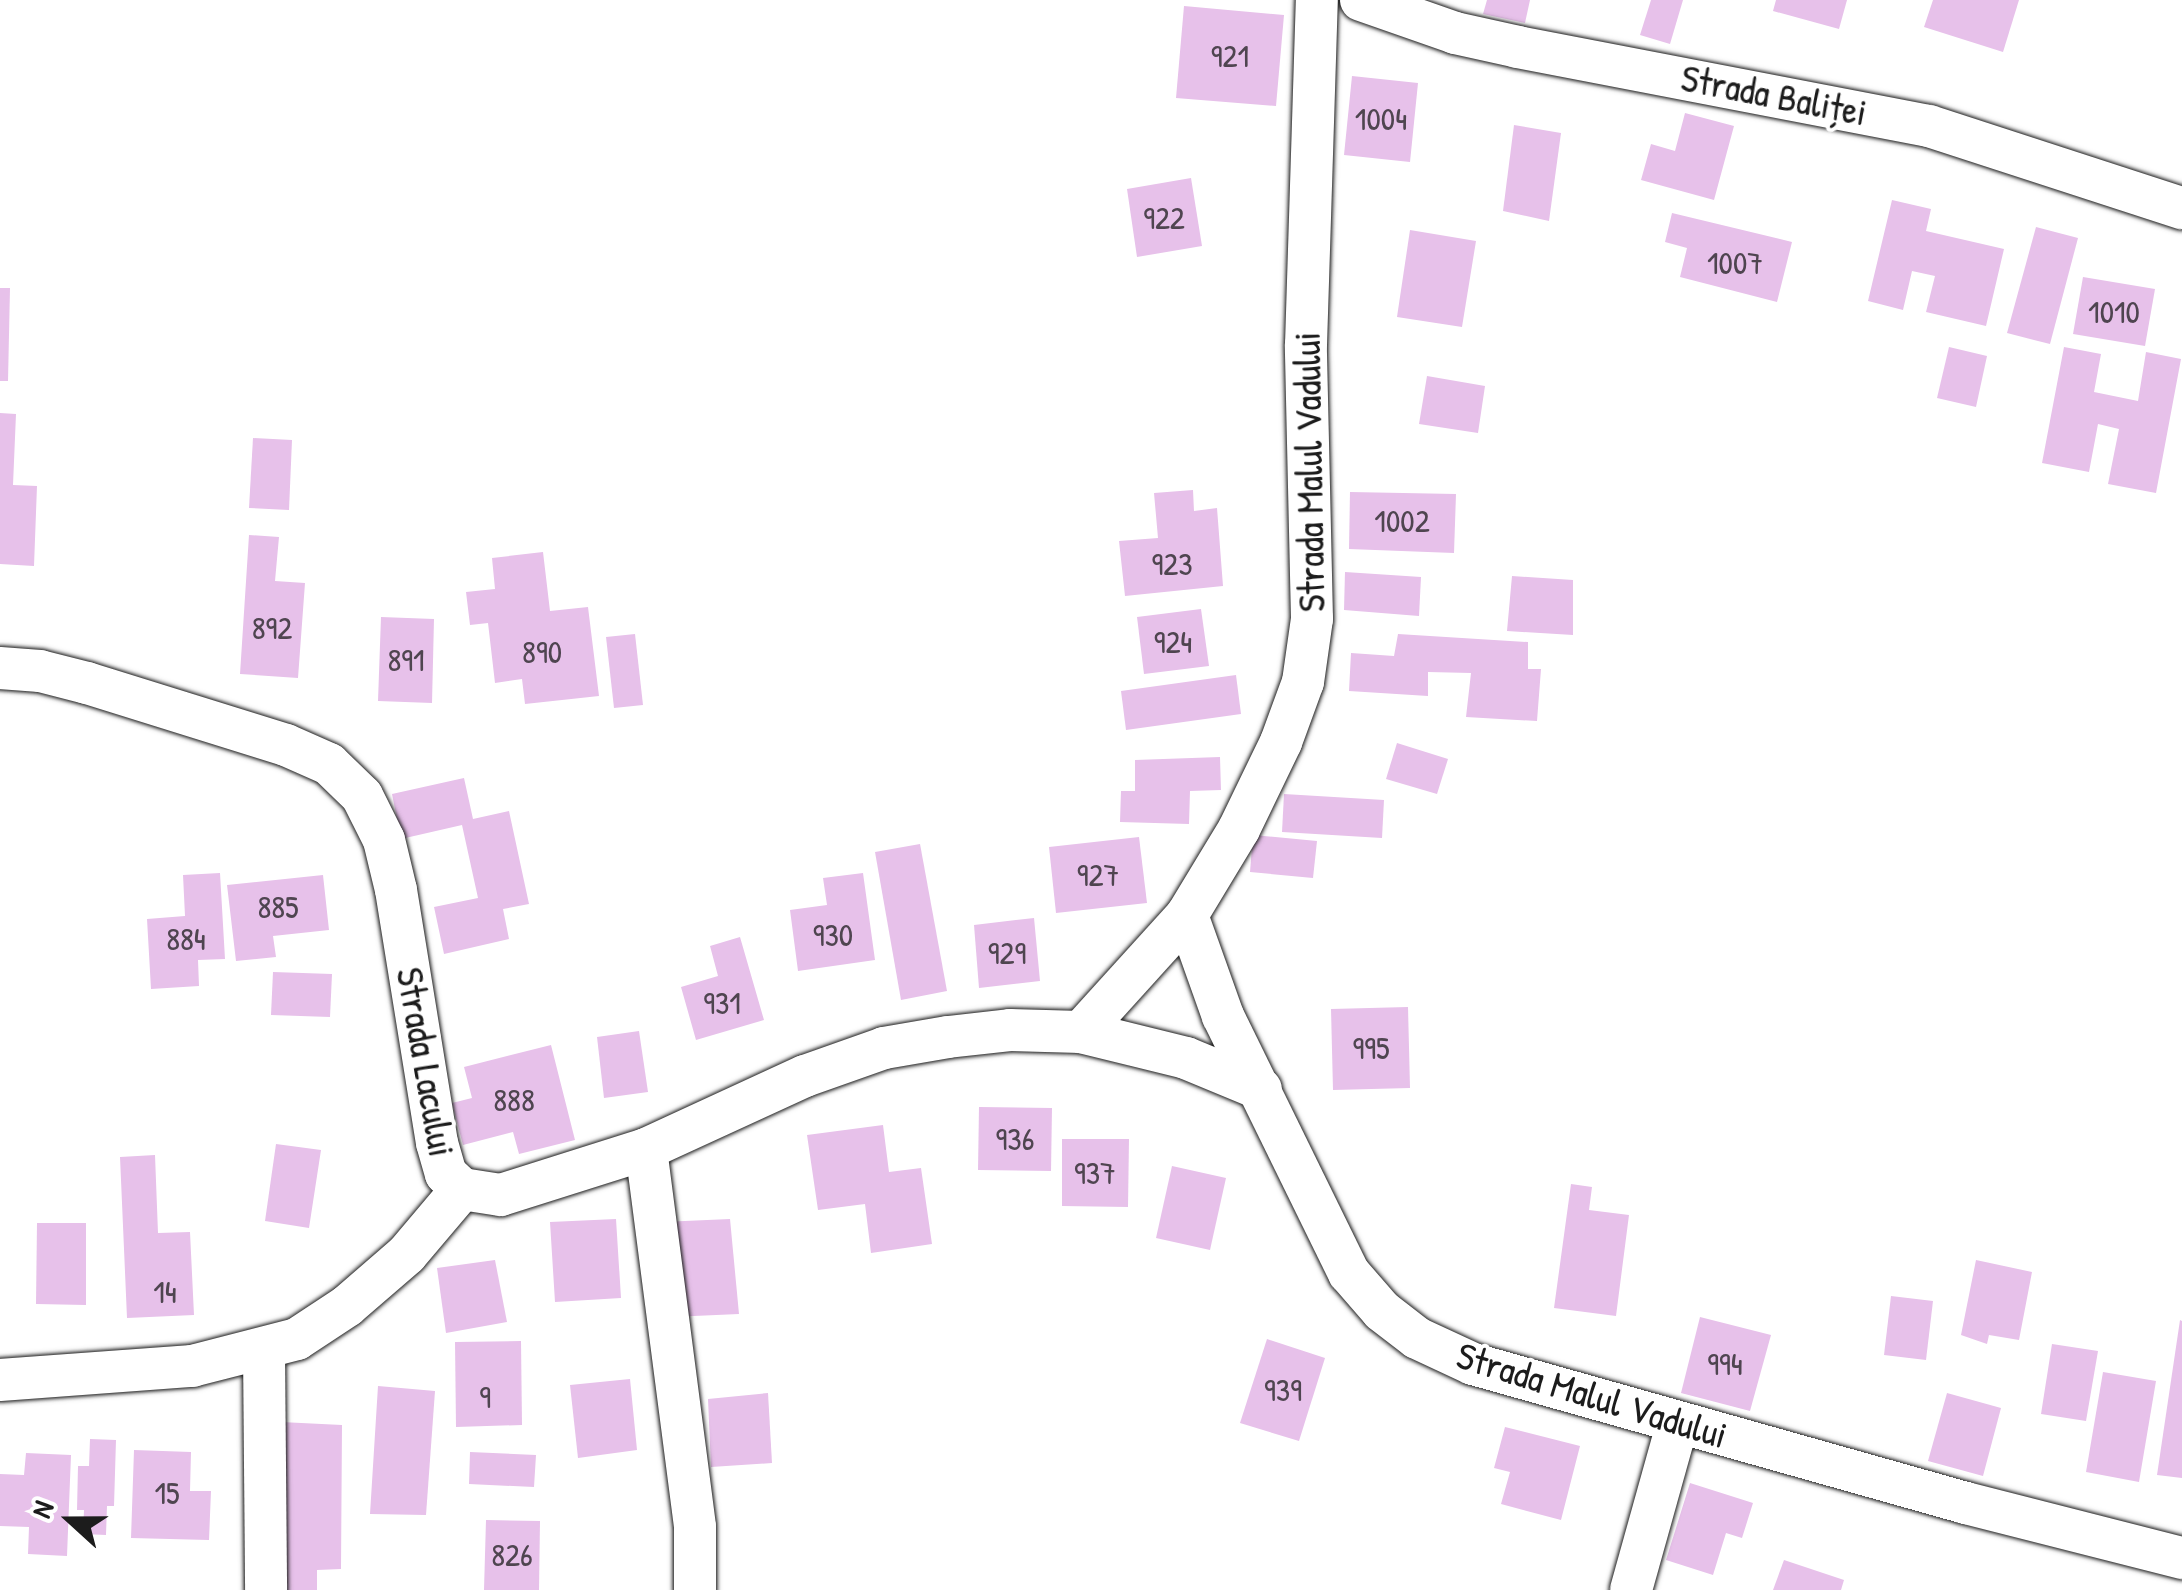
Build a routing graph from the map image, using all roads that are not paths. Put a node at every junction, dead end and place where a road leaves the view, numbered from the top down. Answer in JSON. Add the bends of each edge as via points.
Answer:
{"nodes":[{"id":1,"x":1316,"y":0,"type":"edge"},
{"id":2,"x":1361,"y":0,"type":"edge"},
{"id":3,"x":2182,"y":208,"type":"edge"},
{"id":4,"x":0,"y":668,"type":"edge"},
{"id":5,"x":1187,"y":915,"type":"junction"},
{"id":6,"x":1081,"y":1032,"type":"junction"},
{"id":7,"x":1261,"y":1088,"type":"junction"},
{"id":8,"x":646,"y":1149,"type":"junction"},
{"id":9,"x":462,"y":1189,"type":"junction"},
{"id":10,"x":264,"y":1350,"type":"junction"},
{"id":11,"x":0,"y":1380,"type":"edge"},
{"id":12,"x":1678,"y":1422,"type":"junction"},
{"id":13,"x":2182,"y":1558,"type":"edge"},
{"id":14,"x":266,"y":1590,"type":"edge"},
{"id":15,"x":694,"y":1590,"type":"edge"},
{"id":16,"x":1631,"y":1590,"type":"edge"}],
"edges":[{"from":1,"to":5,"type":"street","name":"Strada Malul Vadului","via":[[1306,345],[1312,619],[1303,682],[1281,742]]},
{"from":2,"to":3,"type":"street","name":"Strada Baliței","via":[[1518,47],[1929,126]]},
{"from":4,"to":9,"type":"street","name":"Strada Lacului","via":[[87,683],[286,744],[329,764],[362,796],[384,840],[396,890],[437,1144],[446,1174]]},
{"from":5,"to":6,"type":"street","name":"Strada Malul Vadului"},
{"from":5,"to":7,"type":"street","name":"Strada Malul Vadului","via":[[1210,986]]},
{"from":6,"to":7,"type":"street","name":"Strada Lacului","via":[[1186,1058]]},
{"from":6,"to":8,"type":"street","name":"Strada Lacului","via":[[1010,1030],[884,1048],[805,1076]]},
{"from":7,"to":12,"type":"street","name":"Strada Malul Vadului","via":[[1349,1273],[1382,1311],[1418,1338],[1473,1364]]},
{"from":8,"to":9,"type":"street","name":"Strada Lacului","via":[[501,1195]]},
{"from":8,"to":15,"type":"street","via":[[694,1527]]},
{"from":9,"to":10,"type":"street","via":[[408,1254],[347,1306],[297,1339]]},
{"from":10,"to":11,"type":"street","via":[[192,1366]]},
{"from":10,"to":14,"type":"street"},
{"from":12,"to":13,"type":"street","name":"Strada Malul Vadului"},
{"from":12,"to":16,"type":"street"}]}
